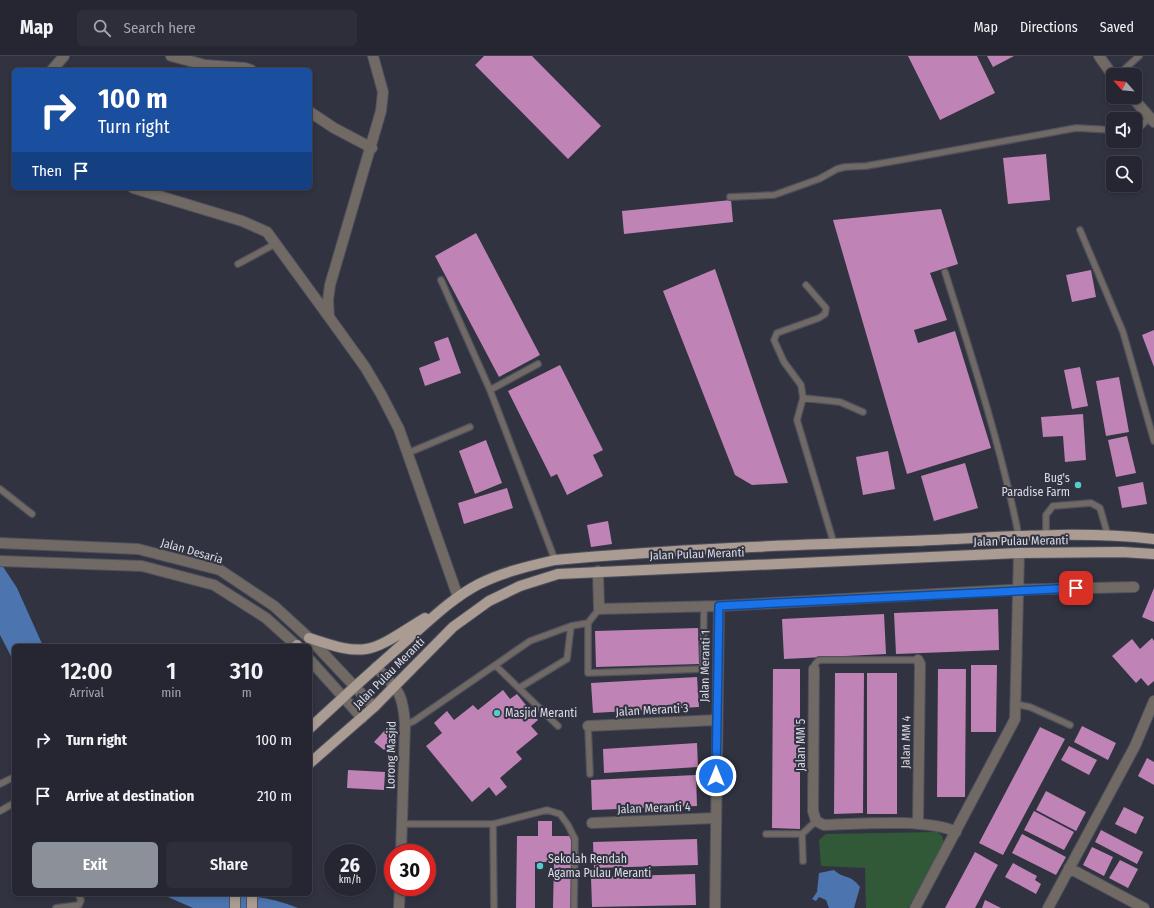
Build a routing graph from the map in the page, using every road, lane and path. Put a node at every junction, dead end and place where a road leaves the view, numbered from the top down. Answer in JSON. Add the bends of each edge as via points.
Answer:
{"nodes":[{"id":1,"x":64,"y":56,"type":"edge"},
{"id":2,"x":171,"y":56,"type":"edge"},
{"id":3,"x":373,"y":56,"type":"edge"},
{"id":4,"x":1098,"y":56,"type":"edge"},
{"id":5,"x":1139,"y":56,"type":"edge"},
{"id":6,"x":54,"y":68,"type":"edge"},
{"id":7,"x":245,"y":68,"type":"edge"},
{"id":8,"x":1107,"y":68,"type":"edge"},
{"id":9,"x":1126,"y":68,"type":"edge"},
{"id":10,"x":1138,"y":104,"type":"edge"},
{"id":11,"x":312,"y":113,"type":"edge"},
{"id":12,"x":1152,"y":120,"type":"edge"},
{"id":13,"x":1142,"y":126,"type":"edge"},
{"id":14,"x":1106,"y":130,"type":"edge"},
{"id":15,"x":372,"y":148,"type":"junction"},
{"id":16,"x":140,"y":190,"type":"edge"},
{"id":17,"x":730,"y":197,"type":"dead end"},
{"id":18,"x":1080,"y":230,"type":"dead end"},
{"id":19,"x":275,"y":244,"type":"junction"},
{"id":20,"x":238,"y":264,"type":"dead end"},
{"id":21,"x":945,"y":272,"type":"dead end"},
{"id":22,"x":441,"y":280,"type":"dead end"},
{"id":23,"x":806,"y":285,"type":"dead end"},
{"id":24,"x":329,"y":317,"type":"junction"},
{"id":25,"x":538,"y":364,"type":"dead end"},
{"id":26,"x":490,"y":390,"type":"junction"},
{"id":27,"x":803,"y":398,"type":"junction"},
{"id":28,"x":863,"y":412,"type":"dead end"},
{"id":29,"x":470,"y":427,"type":"dead end"},
{"id":30,"x":1154,"y":441,"type":"edge"},
{"id":31,"x":408,"y":453,"type":"junction"},
{"id":32,"x":0,"y":489,"type":"edge"},
{"id":33,"x":32,"y":514,"type":"dead end"},
{"id":34,"x":1046,"y":536,"type":"junction"},
{"id":35,"x":1108,"y":536,"type":"junction"},
{"id":36,"x":1019,"y":537,"type":"junction"},
{"id":37,"x":1154,"y":539,"type":"edge"},
{"id":38,"x":0,"y":543,"type":"edge"},
{"id":39,"x":834,"y":544,"type":"junction"},
{"id":40,"x":1019,"y":553,"type":"junction"},
{"id":41,"x":1154,"y":554,"type":"edge"},
{"id":42,"x":554,"y":560,"type":"junction"},
{"id":43,"x":0,"y":561,"type":"edge"},
{"id":44,"x":598,"y":571,"type":"junction"},
{"id":45,"x":1134,"y":586,"type":"dead end"},
{"id":46,"x":1017,"y":590,"type":"junction"},
{"id":47,"x":458,"y":597,"type":"junction"},
{"id":48,"x":704,"y":606,"type":"junction"},
{"id":49,"x":719,"y":606,"type":"junction"},
{"id":50,"x":444,"y":607,"type":"junction"},
{"id":51,"x":600,"y":609,"type":"junction"},
{"id":52,"x":588,"y":623,"type":"junction"},
{"id":53,"x":571,"y":626,"type":"junction"},
{"id":54,"x":309,"y":638,"type":"junction"},
{"id":55,"x":295,"y":644,"type":"edge"},
{"id":56,"x":918,"y":660,"type":"joint"},
{"id":57,"x":312,"y":662,"type":"edge"},
{"id":58,"x":496,"y":666,"type":"junction"},
{"id":59,"x":376,"y":667,"type":"junction"},
{"id":60,"x":814,"y":669,"type":"joint"},
{"id":61,"x":356,"y":686,"type":"junction"},
{"id":62,"x":395,"y":687,"type":"junction"},
{"id":63,"x":519,"y":688,"type":"junction"},
{"id":64,"x":344,"y":697,"type":"junction"},
{"id":65,"x":1154,"y":701,"type":"edge"},
{"id":66,"x":1015,"y":704,"type":"junction"},
{"id":67,"x":374,"y":707,"type":"junction"},
{"id":68,"x":362,"y":718,"type":"junction"},
{"id":69,"x":717,"y":720,"type":"junction"},
{"id":70,"x":405,"y":725,"type":"junction"},
{"id":71,"x":1070,"y":725,"type":"dead end"},
{"id":72,"x":312,"y":726,"type":"edge"},
{"id":73,"x":558,"y":726,"type":"dead end"},
{"id":74,"x":588,"y":726,"type":"joint"},
{"id":75,"x":312,"y":762,"type":"edge"},
{"id":76,"x":590,"y":774,"type":"dead end"},
{"id":77,"x":12,"y":778,"type":"edge"},
{"id":78,"x":0,"y":784,"type":"edge"},
{"id":79,"x":12,"y":804,"type":"edge"},
{"id":80,"x":0,"y":811,"type":"edge"},
{"id":81,"x":716,"y":818,"type":"junction"},
{"id":82,"x":816,"y":821,"type":"junction"},
{"id":83,"x":592,"y":823,"type":"dead end"},
{"id":84,"x":402,"y":824,"type":"junction"},
{"id":85,"x":493,"y":824,"type":"junction"},
{"id":86,"x":918,"y":824,"type":"junction"},
{"id":87,"x":956,"y":832,"type":"junction"},
{"id":88,"x":766,"y":834,"type":"dead end"},
{"id":89,"x":802,"y":834,"type":"junction"},
{"id":90,"x":401,"y":844,"type":"edge"},
{"id":91,"x":803,"y":861,"type":"dead end"},
{"id":92,"x":1070,"y":868,"type":"junction"},
{"id":93,"x":79,"y":896,"type":"edge"},
{"id":94,"x":235,"y":896,"type":"edge"},
{"id":95,"x":252,"y":896,"type":"edge"},
{"id":96,"x":400,"y":896,"type":"edge"},
{"id":97,"x":56,"y":908,"type":"edge"},
{"id":98,"x":235,"y":908,"type":"edge"},
{"id":99,"x":252,"y":908,"type":"edge"},
{"id":100,"x":399,"y":908,"type":"edge"},
{"id":101,"x":494,"y":908,"type":"edge"},
{"id":102,"x":574,"y":908,"type":"edge"},
{"id":103,"x":715,"y":908,"type":"edge"},
{"id":104,"x":915,"y":908,"type":"edge"},
{"id":105,"x":1048,"y":908,"type":"edge"},
{"id":106,"x":1144,"y":908,"type":"edge"}],
"edges":[{"from":1,"to":6,"type":"street"},
{"from":2,"to":7,"type":"street","via":[[205,65]]},
{"from":3,"to":15,"type":"street","via":[[383,92]]},
{"from":4,"to":8,"type":"street"},
{"from":5,"to":9,"type":"lane"},
{"from":10,"to":12,"type":"street"},
{"from":11,"to":15,"type":"street"},
{"from":12,"to":13,"type":"lane"},
{"from":14,"to":17,"type":"lane","via":[[1076,128],[898,161],[845,167],[774,195]]},
{"from":15,"to":24,"type":"street","via":[[356,193],[330,285]]},
{"from":16,"to":19,"type":"street","via":[[242,221],[267,232]]},
{"from":18,"to":30,"type":"lane","via":[[1123,332]]},
{"from":19,"to":20,"type":"lane"},
{"from":19,"to":24,"type":"street"},
{"from":21,"to":36,"type":"lane","via":[[985,400],[1009,488]]},
{"from":22,"to":26,"type":"lane"},
{"from":23,"to":27,"type":"lane","via":[[826,308],[825,314],[777,333],[774,340],[784,362],[801,385]]},
{"from":24,"to":31,"type":"street","via":[[381,394]]},
{"from":25,"to":26,"type":"lane"},
{"from":26,"to":42,"type":"lane"},
{"from":27,"to":28,"type":"lane","via":[[840,402]]},
{"from":27,"to":39,"type":"lane","via":[[796,420]]},
{"from":29,"to":31,"type":"lane"},
{"from":31,"to":47,"type":"street"},
{"from":32,"to":33,"type":"lane"},
{"from":34,"to":35,"type":"main road","name":"Jalan Pulau Meranti"},
{"from":34,"to":35,"type":"lane","via":[[1046,515],[1053,506],[1092,503],[1100,508]]},
{"from":34,"to":36,"type":"main road","name":"Jalan Pulau Meranti"},
{"from":35,"to":37,"type":"main road","name":"Jalan Pulau Meranti"},
{"from":36,"to":39,"type":"main road","name":"Jalan Pulau Meranti"},
{"from":38,"to":54,"type":"street","name":"Jalan Desaria","via":[[138,549],[220,570],[274,606]]},
{"from":39,"to":42,"type":"main road","name":"Jalan Pulau Meranti"},
{"from":40,"to":41,"type":"main road","name":"Jalan Pulau Meranti"},
{"from":40,"to":44,"type":"main road","name":"Jalan Pulau Meranti"},
{"from":40,"to":46,"type":"street"},
{"from":42,"to":47,"type":"main road","name":"Jalan Pulau Meranti","via":[[518,569],[480,584]]},
{"from":43,"to":55,"type":"street","via":[[142,566],[214,585],[266,618]]},
{"from":44,"to":51,"type":"street"},
{"from":44,"to":62,"type":"main road","name":"Jalan Pulau Meranti","via":[[558,574],[520,586],[489,601],[453,627]]},
{"from":45,"to":46,"type":"street"},
{"from":46,"to":49,"type":"street"},
{"from":46,"to":66,"type":"street"},
{"from":47,"to":50,"type":"main road","name":"Jalan Pulau Meranti"},
{"from":48,"to":49,"type":"street"},
{"from":48,"to":51,"type":"street"},
{"from":48,"to":52,"type":"lane","via":[[703,669],[588,672]]},
{"from":49,"to":69,"type":"street","name":"Jalan Meranti 1"},
{"from":50,"to":54,"type":"main road","via":[[380,644],[366,649],[341,647]]},
{"from":50,"to":59,"type":"main road","name":"Jalan Pulau Meranti"},
{"from":51,"to":52,"type":"lane"},
{"from":52,"to":53,"type":"lane"},
{"from":53,"to":58,"type":"lane","via":[[530,641]]},
{"from":53,"to":63,"type":"lane","via":[[567,659]]},
{"from":54,"to":61,"type":"street","name":"Jalan Desaria"},
{"from":56,"to":60,"type":"lane","via":[[819,660]]},
{"from":56,"to":86,"type":"street","name":"Jalan MM 4"},
{"from":57,"to":64,"type":"street"},
{"from":58,"to":63,"type":"lane"},
{"from":58,"to":70,"type":"lane"},
{"from":59,"to":61,"type":"main road","name":"Jalan Pulau Meranti"},
{"from":59,"to":62,"type":"street","name":"Lorong Masjid"},
{"from":60,"to":82,"type":"street","name":"Jalan MM 5","via":[[813,811]]},
{"from":61,"to":64,"type":"main road","name":"Jalan Pulau Meranti"},
{"from":61,"to":67,"type":"street","name":"Jalan Desaria"},
{"from":62,"to":67,"type":"main road","name":"Jalan Pulau Meranti"},
{"from":62,"to":70,"type":"street","name":"Lorong Masjid","via":[[401,696]]},
{"from":63,"to":73,"type":"lane"},
{"from":64,"to":68,"type":"street"},
{"from":64,"to":72,"type":"main road","name":"Jalan Pulau Meranti"},
{"from":65,"to":92,"type":"street","via":[[1135,746]]},
{"from":66,"to":71,"type":"lane","via":[[1030,707]]},
{"from":66,"to":87,"type":"street","via":[[1012,728]]},
{"from":67,"to":68,"type":"main road","name":"Jalan Pulau Meranti"},
{"from":68,"to":75,"type":"main road","name":"Jalan Pulau Meranti"},
{"from":69,"to":74,"type":"street","name":"Jalan Meranti 3"},
{"from":69,"to":81,"type":"street","name":"Jalan Meranti 1"},
{"from":70,"to":84,"type":"street","name":"Lorong Masjid"},
{"from":74,"to":76,"type":"lane"},
{"from":77,"to":78,"type":"lane"},
{"from":79,"to":80,"type":"lane"},
{"from":81,"to":83,"type":"street","name":"Jalan Meranti 4"},
{"from":81,"to":103,"type":"street","name":"Jalan Meranti 1"},
{"from":82,"to":86,"type":"street","via":[[824,825]]},
{"from":82,"to":89,"type":"lane"},
{"from":84,"to":85,"type":"lane"},
{"from":84,"to":90,"type":"street","name":"Lorong Masjid"},
{"from":85,"to":101,"type":"lane"},
{"from":85,"to":102,"type":"lane","via":[[547,810],[560,814],[575,839]]},
{"from":86,"to":87,"type":"street","via":[[940,826]]},
{"from":87,"to":104,"type":"street"},
{"from":88,"to":89,"type":"lane"},
{"from":89,"to":91,"type":"lane"},
{"from":92,"to":105,"type":"street"},
{"from":92,"to":106,"type":"street"},
{"from":93,"to":97,"type":"lane","via":[[79,905]]},
{"from":94,"to":98,"type":"main road"},
{"from":95,"to":99,"type":"main road"},
{"from":96,"to":100,"type":"street"}]}
